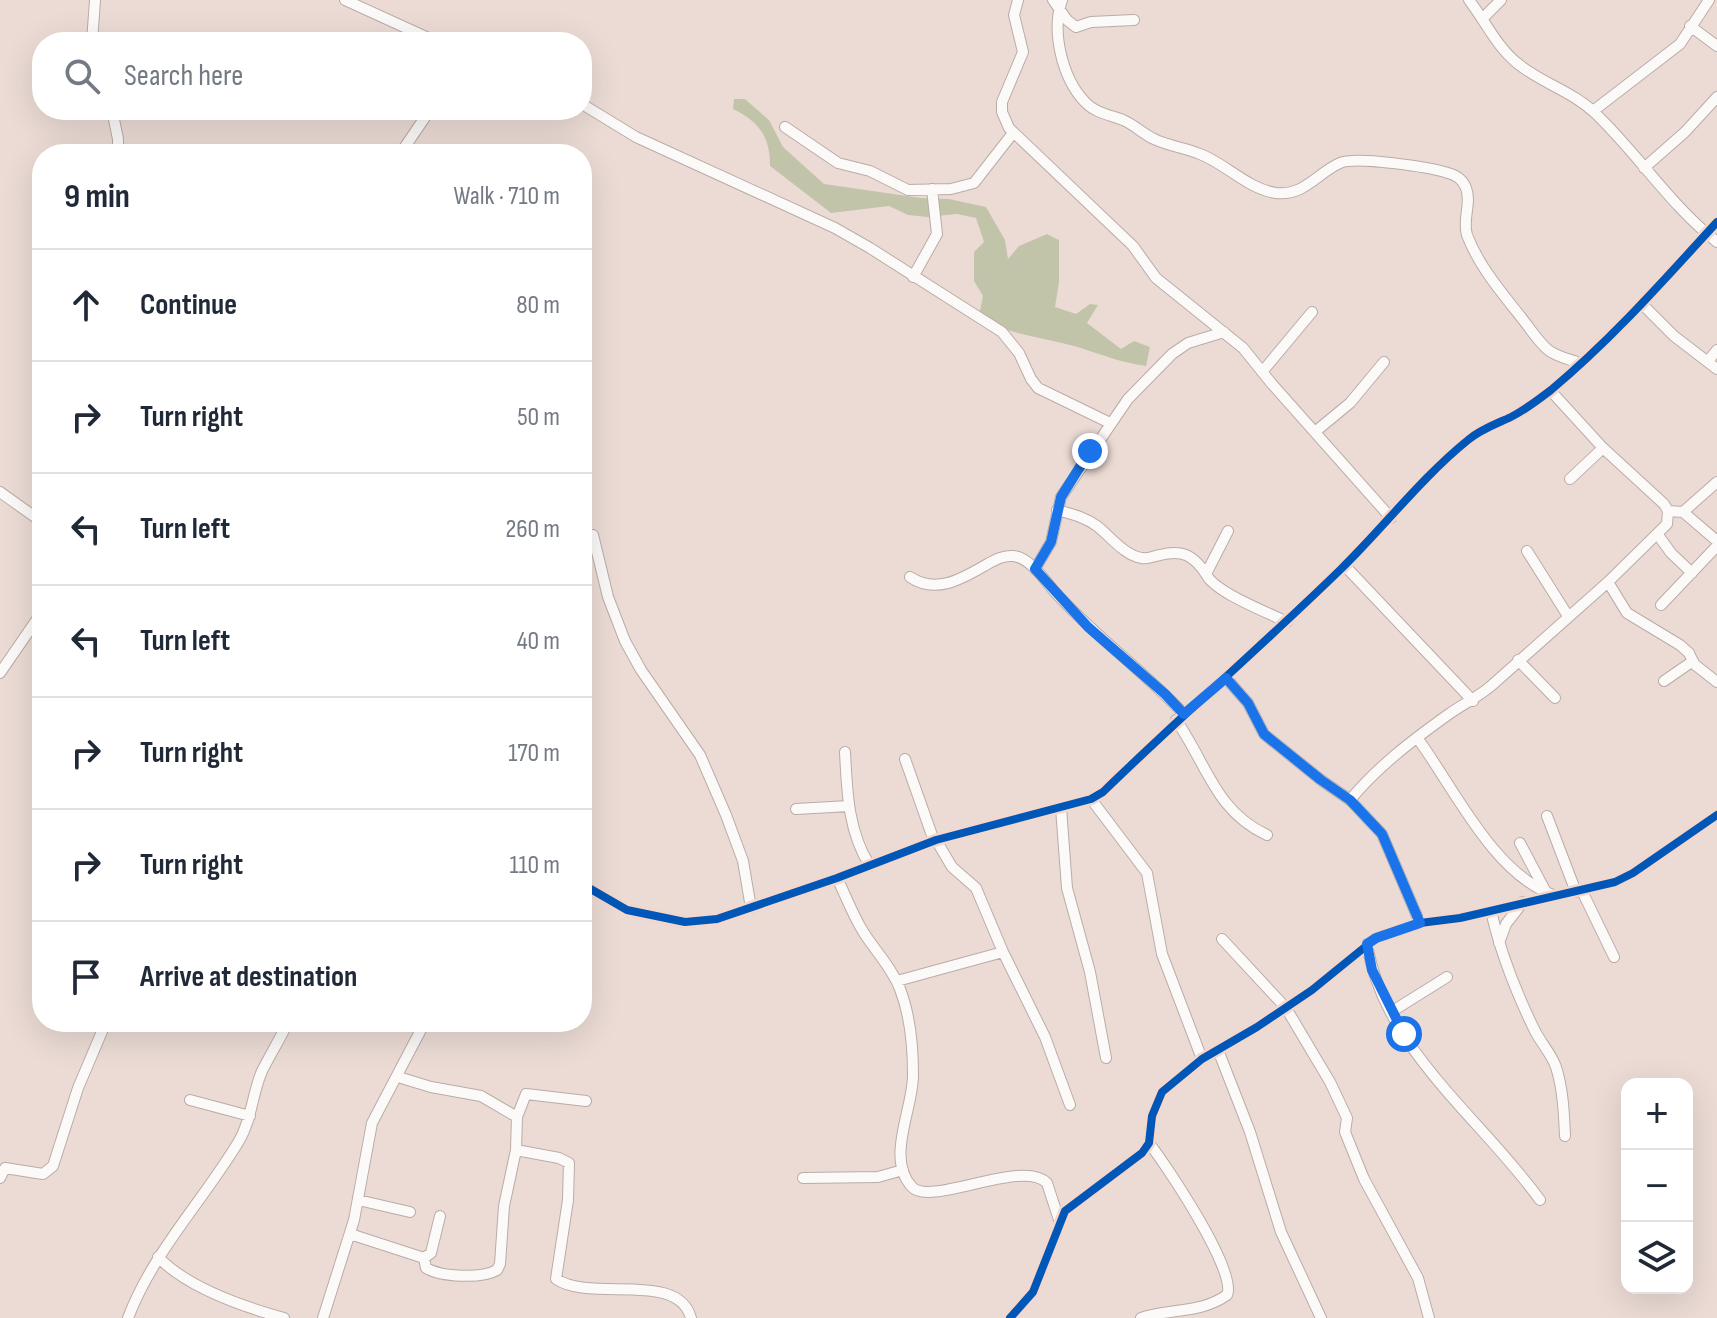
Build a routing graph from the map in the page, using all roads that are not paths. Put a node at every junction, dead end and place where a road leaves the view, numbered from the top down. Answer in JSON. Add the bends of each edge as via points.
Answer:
{"nodes":[{"id":1,"x":95,"y":0,"type":"edge"},
{"id":2,"x":345,"y":0,"type":"edge"},
{"id":3,"x":1018,"y":0,"type":"edge"},
{"id":4,"x":1469,"y":0,"type":"edge"},
{"id":5,"x":1501,"y":0,"type":"edge"},
{"id":6,"x":1709,"y":0,"type":"edge"},
{"id":7,"x":1058,"y":3,"type":"edge"},
{"id":8,"x":1483,"y":18,"type":"junction"},
{"id":9,"x":1134,"y":20,"type":"dead end"},
{"id":10,"x":1690,"y":26,"type":"junction"},
{"id":11,"x":93,"y":32,"type":"edge"},
{"id":12,"x":415,"y":32,"type":"edge"},
{"id":13,"x":1717,"y":46,"type":"edge"},
{"id":14,"x":1717,"y":97,"type":"edge"},
{"id":15,"x":592,"y":110,"type":"edge"},
{"id":16,"x":1593,"y":111,"type":"junction"},
{"id":17,"x":114,"y":120,"type":"edge"},
{"id":18,"x":423,"y":120,"type":"edge"},
{"id":19,"x":785,"y":127,"type":"dead end"},
{"id":20,"x":1013,"y":133,"type":"junction"},
{"id":21,"x":118,"y":144,"type":"edge"},
{"id":22,"x":407,"y":144,"type":"edge"},
{"id":23,"x":1644,"y":168,"type":"junction"},
{"id":24,"x":932,"y":189,"type":"junction"},
{"id":25,"x":1717,"y":222,"type":"edge"},
{"id":26,"x":1706,"y":234,"type":"junction"},
{"id":27,"x":1717,"y":242,"type":"edge"},
{"id":28,"x":913,"y":277,"type":"junction"},
{"id":29,"x":1642,"y":304,"type":"junction"},
{"id":30,"x":1312,"y":312,"type":"dead end"},
{"id":31,"x":1224,"y":332,"type":"junction"},
{"id":32,"x":1717,"y":350,"type":"edge"},
{"id":33,"x":1708,"y":361,"type":"junction"},
{"id":34,"x":1384,"y":362,"type":"dead end"},
{"id":35,"x":1580,"y":363,"type":"junction"},
{"id":36,"x":1717,"y":369,"type":"edge"},
{"id":37,"x":1262,"y":372,"type":"junction"},
{"id":38,"x":1550,"y":390,"type":"junction"},
{"id":39,"x":1110,"y":423,"type":"junction"},
{"id":40,"x":1316,"y":431,"type":"junction"},
{"id":41,"x":1603,"y":448,"type":"junction"},
{"id":42,"x":1570,"y":479,"type":"dead end"},
{"id":43,"x":1717,"y":482,"type":"edge"},
{"id":44,"x":1,"y":494,"type":"edge"},
{"id":45,"x":1057,"y":510,"type":"junction"},
{"id":46,"x":1668,"y":511,"type":"junction"},
{"id":47,"x":1683,"y":512,"type":"junction"},
{"id":48,"x":32,"y":515,"type":"edge"},
{"id":49,"x":1391,"y":518,"type":"junction"},
{"id":50,"x":1228,"y":531,"type":"dead end"},
{"id":51,"x":593,"y":535,"type":"dead end"},
{"id":52,"x":1658,"y":535,"type":"junction"},
{"id":53,"x":1717,"y":543,"type":"edge"},
{"id":54,"x":1527,"y":551,"type":"dead end"},
{"id":55,"x":1344,"y":565,"type":"junction"},
{"id":56,"x":1035,"y":569,"type":"junction"},
{"id":57,"x":1692,"y":573,"type":"junction"},
{"id":58,"x":1206,"y":574,"type":"junction"},
{"id":59,"x":910,"y":577,"type":"dead end"},
{"id":60,"x":1608,"y":582,"type":"junction"},
{"id":61,"x":1661,"y":605,"type":"dead end"},
{"id":62,"x":1568,"y":616,"type":"junction"},
{"id":63,"x":1287,"y":622,"type":"junction"},
{"id":64,"x":32,"y":627,"type":"edge"},
{"id":65,"x":1518,"y":660,"type":"junction"},
{"id":66,"x":1693,"y":661,"type":"junction"},
{"id":67,"x":0,"y":673,"type":"edge"},
{"id":68,"x":1226,"y":678,"type":"junction"},
{"id":69,"x":1664,"y":681,"type":"dead end"},
{"id":70,"x":1717,"y":682,"type":"edge"},
{"id":71,"x":1555,"y":698,"type":"dead end"},
{"id":72,"x":1473,"y":701,"type":"junction"},
{"id":73,"x":1180,"y":717,"type":"junction"},
{"id":74,"x":1418,"y":739,"type":"junction"},
{"id":75,"x":845,"y":752,"type":"dead end"},
{"id":76,"x":905,"y":759,"type":"dead end"},
{"id":77,"x":1091,"y":799,"type":"junction"},
{"id":78,"x":1350,"y":800,"type":"junction"},
{"id":79,"x":849,"y":806,"type":"junction"},
{"id":80,"x":1061,"y":808,"type":"junction"},
{"id":81,"x":796,"y":809,"type":"dead end"},
{"id":82,"x":1717,"y":815,"type":"edge"},
{"id":83,"x":1547,"y":816,"type":"dead end"},
{"id":84,"x":1267,"y":835,"type":"dead end"},
{"id":85,"x":935,"y":840,"type":"junction"},
{"id":86,"x":1520,"y":843,"type":"dead end"},
{"id":87,"x":870,"y":866,"type":"junction"},
{"id":88,"x":837,"y":878,"type":"junction"},
{"id":89,"x":592,"y":890,"type":"edge"},
{"id":90,"x":1579,"y":892,"type":"junction"},
{"id":91,"x":1550,"y":894,"type":"junction"},
{"id":92,"x":1523,"y":902,"type":"junction"},
{"id":93,"x":751,"y":908,"type":"junction"},
{"id":94,"x":1491,"y":911,"type":"junction"},
{"id":95,"x":1420,"y":923,"type":"junction"},
{"id":96,"x":1222,"y":939,"type":"dead end"},
{"id":97,"x":1499,"y":943,"type":"junction"},
{"id":98,"x":1367,"y":944,"type":"junction"},
{"id":99,"x":1003,"y":952,"type":"junction"},
{"id":100,"x":1614,"y":957,"type":"dead end"},
{"id":101,"x":1447,"y":977,"type":"dead end"},
{"id":102,"x":897,"y":981,"type":"junction"},
{"id":103,"x":1286,"y":1008,"type":"junction"},
{"id":104,"x":1391,"y":1012,"type":"junction"},
{"id":105,"x":102,"y":1032,"type":"edge"},
{"id":106,"x":283,"y":1032,"type":"edge"},
{"id":107,"x":420,"y":1032,"type":"edge"},
{"id":108,"x":1229,"y":1043,"type":"junction"},
{"id":109,"x":1218,"y":1050,"type":"junction"},
{"id":110,"x":1106,"y":1058,"type":"dead end"},
{"id":111,"x":1202,"y":1059,"type":"junction"},
{"id":112,"x":1225,"y":1072,"type":"junction"},
{"id":113,"x":398,"y":1077,"type":"junction"},
{"id":114,"x":190,"y":1100,"type":"dead end"},
{"id":115,"x":586,"y":1101,"type":"dead end"},
{"id":116,"x":1070,"y":1105,"type":"dead end"},
{"id":117,"x":250,"y":1116,"type":"junction"},
{"id":118,"x":517,"y":1117,"type":"junction"},
{"id":119,"x":1565,"y":1136,"type":"dead end"},
{"id":120,"x":1149,"y":1143,"type":"junction"},
{"id":121,"x":516,"y":1150,"type":"junction"},
{"id":122,"x":903,"y":1170,"type":"junction"},
{"id":123,"x":0,"y":1178,"type":"edge"},
{"id":124,"x":803,"y":1178,"type":"dead end"},
{"id":125,"x":358,"y":1200,"type":"junction"},
{"id":126,"x":1540,"y":1200,"type":"dead end"},
{"id":127,"x":410,"y":1212,"type":"dead end"},
{"id":128,"x":440,"y":1216,"type":"dead end"},
{"id":129,"x":1060,"y":1223,"type":"junction"},
{"id":130,"x":350,"y":1234,"type":"junction"},
{"id":131,"x":158,"y":1257,"type":"junction"},
{"id":132,"x":424,"y":1258,"type":"junction"},
{"id":133,"x":128,"y":1318,"type":"edge"},
{"id":134,"x":284,"y":1318,"type":"edge"},
{"id":135,"x":323,"y":1318,"type":"edge"},
{"id":136,"x":691,"y":1318,"type":"edge"},
{"id":137,"x":1010,"y":1318,"type":"edge"},
{"id":138,"x":1141,"y":1318,"type":"edge"},
{"id":139,"x":1321,"y":1318,"type":"edge"},
{"id":140,"x":1429,"y":1318,"type":"edge"}],
"edges":[{"from":1,"to":11,"type":"street"},
{"from":2,"to":12,"type":"street"},
{"from":3,"to":20,"type":"street","via":[[1014,15],[1022,57],[1002,102]]},
{"from":4,"to":8,"type":"street"},
{"from":5,"to":8,"type":"street"},
{"from":6,"to":10,"type":"street"},
{"from":7,"to":9,"type":"street","via":[[1076,27]]},
{"from":7,"to":35,"type":"street","via":[[1058,48],[1086,103],[1263,189],[1298,190],[1348,161],[1384,162],[1459,178],[1469,200],[1467,234],[1482,267],[1545,348]]},
{"from":8,"to":16,"type":"street","via":[[1521,66]]},
{"from":10,"to":13,"type":"street"},
{"from":10,"to":16,"type":"street","via":[[1680,44]]},
{"from":14,"to":23,"type":"street"},
{"from":15,"to":28,"type":"street","via":[[636,137],[835,228]]},
{"from":16,"to":23,"type":"street"},
{"from":17,"to":21,"type":"street"},
{"from":18,"to":22,"type":"street"},
{"from":19,"to":24,"type":"street","via":[[838,163],[870,171],[908,190]]},
{"from":20,"to":24,"type":"street","via":[[974,183]]},
{"from":20,"to":31,"type":"street","via":[[1133,246],[1156,278]]},
{"from":23,"to":26,"type":"street"},
{"from":24,"to":28,"type":"street","via":[[937,234]]},
{"from":25,"to":26,"type":"street"},
{"from":26,"to":27,"type":"street"},
{"from":26,"to":29,"type":"street"},
{"from":28,"to":39,"type":"street","via":[[1002,332],[1038,388]]},
{"from":29,"to":33,"type":"street"},
{"from":29,"to":35,"type":"street"},
{"from":30,"to":37,"type":"street"},
{"from":31,"to":37,"type":"street"},
{"from":31,"to":39,"type":"street","via":[[1172,354]]},
{"from":32,"to":33,"type":"street"},
{"from":33,"to":36,"type":"street"},
{"from":34,"to":40,"type":"street","via":[[1350,403]]},
{"from":35,"to":38,"type":"street"},
{"from":37,"to":40,"type":"street"},
{"from":38,"to":41,"type":"street"},
{"from":38,"to":49,"type":"street","via":[[1469,439]]},
{"from":39,"to":45,"type":"street"},
{"from":40,"to":49,"type":"street"},
{"from":41,"to":42,"type":"street"},
{"from":41,"to":46,"type":"street"},
{"from":43,"to":47,"type":"street"},
{"from":44,"to":48,"type":"street"},
{"from":45,"to":56,"type":"street","via":[[1051,542]]},
{"from":45,"to":58,"type":"street","via":[[1083,518],[1140,558],[1184,553]]},
{"from":46,"to":47,"type":"street"},
{"from":46,"to":52,"type":"street","via":[[1667,524]]},
{"from":47,"to":53,"type":"street"},
{"from":49,"to":55,"type":"street"},
{"from":50,"to":58,"type":"street"},
{"from":51,"to":93,"type":"street","via":[[625,641],[700,755],[726,815],[743,861]]},
{"from":52,"to":57,"type":"street"},
{"from":52,"to":60,"type":"street"},
{"from":53,"to":57,"type":"street"},
{"from":54,"to":62,"type":"street"},
{"from":55,"to":63,"type":"street"},
{"from":55,"to":72,"type":"street"},
{"from":56,"to":59,"type":"street","via":[[1008,556],[941,585],[922,585]]},
{"from":56,"to":73,"type":"street","via":[[1088,627],[1165,694]]},
{"from":57,"to":61,"type":"street"},
{"from":58,"to":63,"type":"street","via":[[1220,590]]},
{"from":60,"to":62,"type":"street"},
{"from":60,"to":66,"type":"street","via":[[1627,613],[1680,645]]},
{"from":62,"to":65,"type":"street"},
{"from":63,"to":68,"type":"street"},
{"from":64,"to":67,"type":"street"},
{"from":65,"to":71,"type":"street"},
{"from":65,"to":72,"type":"street"},
{"from":66,"to":69,"type":"street"},
{"from":66,"to":70,"type":"street"},
{"from":68,"to":73,"type":"street"},
{"from":68,"to":78,"type":"street","via":[[1248,703],[1264,734]]},
{"from":72,"to":74,"type":"street"},
{"from":73,"to":77,"type":"street"},
{"from":73,"to":84,"type":"street","via":[[1229,809]]},
{"from":74,"to":78,"type":"street","via":[[1376,770]]},
{"from":74,"to":91,"type":"street","via":[[1485,839],[1526,880]]},
{"from":75,"to":79,"type":"street"},
{"from":76,"to":85,"type":"street"},
{"from":77,"to":80,"type":"street"},
{"from":77,"to":111,"type":"street","via":[[1147,873],[1162,954]]},
{"from":78,"to":95,"type":"street","via":[[1382,834]]},
{"from":79,"to":81,"type":"street"},
{"from":79,"to":87,"type":"street"},
{"from":80,"to":85,"type":"street"},
{"from":80,"to":110,"type":"street","via":[[1067,888]]},
{"from":82,"to":90,"type":"street","via":[[1633,873]]},
{"from":83,"to":90,"type":"street"},
{"from":85,"to":87,"type":"street"},
{"from":85,"to":99,"type":"street","via":[[952,867],[976,888]]},
{"from":86,"to":91,"type":"street"},
{"from":87,"to":88,"type":"street"},
{"from":88,"to":93,"type":"street"},
{"from":88,"to":102,"type":"street","via":[[858,923]]},
{"from":89,"to":93,"type":"street","via":[[627,910],[685,922]]},
{"from":90,"to":91,"type":"street"},
{"from":90,"to":100,"type":"street"},
{"from":91,"to":92,"type":"street"},
{"from":92,"to":94,"type":"street"},
{"from":92,"to":97,"type":"street"},
{"from":94,"to":95,"type":"street"},
{"from":94,"to":97,"type":"street"},
{"from":95,"to":98,"type":"street"},
{"from":96,"to":103,"type":"street"},
{"from":97,"to":119,"type":"street","via":[[1535,1032],[1556,1066]]},
{"from":98,"to":103,"type":"street"},
{"from":98,"to":104,"type":"street"},
{"from":99,"to":102,"type":"street"},
{"from":99,"to":116,"type":"street","via":[[1045,1037]]},
{"from":101,"to":104,"type":"street"},
{"from":102,"to":122,"type":"street","via":[[913,1075],[901,1136]]},
{"from":103,"to":108,"type":"street"},
{"from":103,"to":140,"type":"street","via":[[1346,1114],[1345,1132],[1364,1179],[1418,1278]]},
{"from":104,"to":126,"type":"street","via":[[1452,1100]]},
{"from":105,"to":123,"type":"street","via":[[53,1166],[43,1174],[5,1168]]},
{"from":106,"to":117,"type":"street","via":[[262,1071]]},
{"from":107,"to":113,"type":"street"},
{"from":108,"to":109,"type":"street"},
{"from":108,"to":112,"type":"street"},
{"from":109,"to":111,"type":"street"},
{"from":109,"to":112,"type":"street"},
{"from":111,"to":120,"type":"street","via":[[1162,1092]]},
{"from":112,"to":139,"type":"street","via":[[1281,1232]]},
{"from":113,"to":118,"type":"street","via":[[481,1096]]},
{"from":113,"to":125,"type":"street","via":[[372,1123]]},
{"from":114,"to":117,"type":"street"},
{"from":115,"to":118,"type":"street","via":[[530,1093]]},
{"from":117,"to":131,"type":"street","via":[[203,1197]]},
{"from":118,"to":121,"type":"street"},
{"from":120,"to":129,"type":"street","via":[[1073,1204]]},
{"from":120,"to":138,"type":"street","via":[[1208,1235],[1230,1285],[1227,1295],[1206,1306]]},
{"from":121,"to":132,"type":"street","via":[[497,1270],[481,1276],[435,1272],[426,1268]]},
{"from":121,"to":136,"type":"street","via":[[569,1163],[556,1279],[560,1283],[671,1293],[689,1309]]},
{"from":122,"to":124,"type":"street","via":[[878,1177]]},
{"from":122,"to":129,"type":"street","via":[[910,1186],[933,1193],[991,1180],[1043,1178]]},
{"from":125,"to":127,"type":"street"},
{"from":125,"to":130,"type":"street"},
{"from":128,"to":132,"type":"street","via":[[431,1253]]},
{"from":129,"to":137,"type":"street","via":[[1033,1292]]},
{"from":130,"to":132,"type":"street"},
{"from":130,"to":135,"type":"street"},
{"from":131,"to":133,"type":"street"},
{"from":131,"to":134,"type":"street","via":[[189,1280]]}]}
